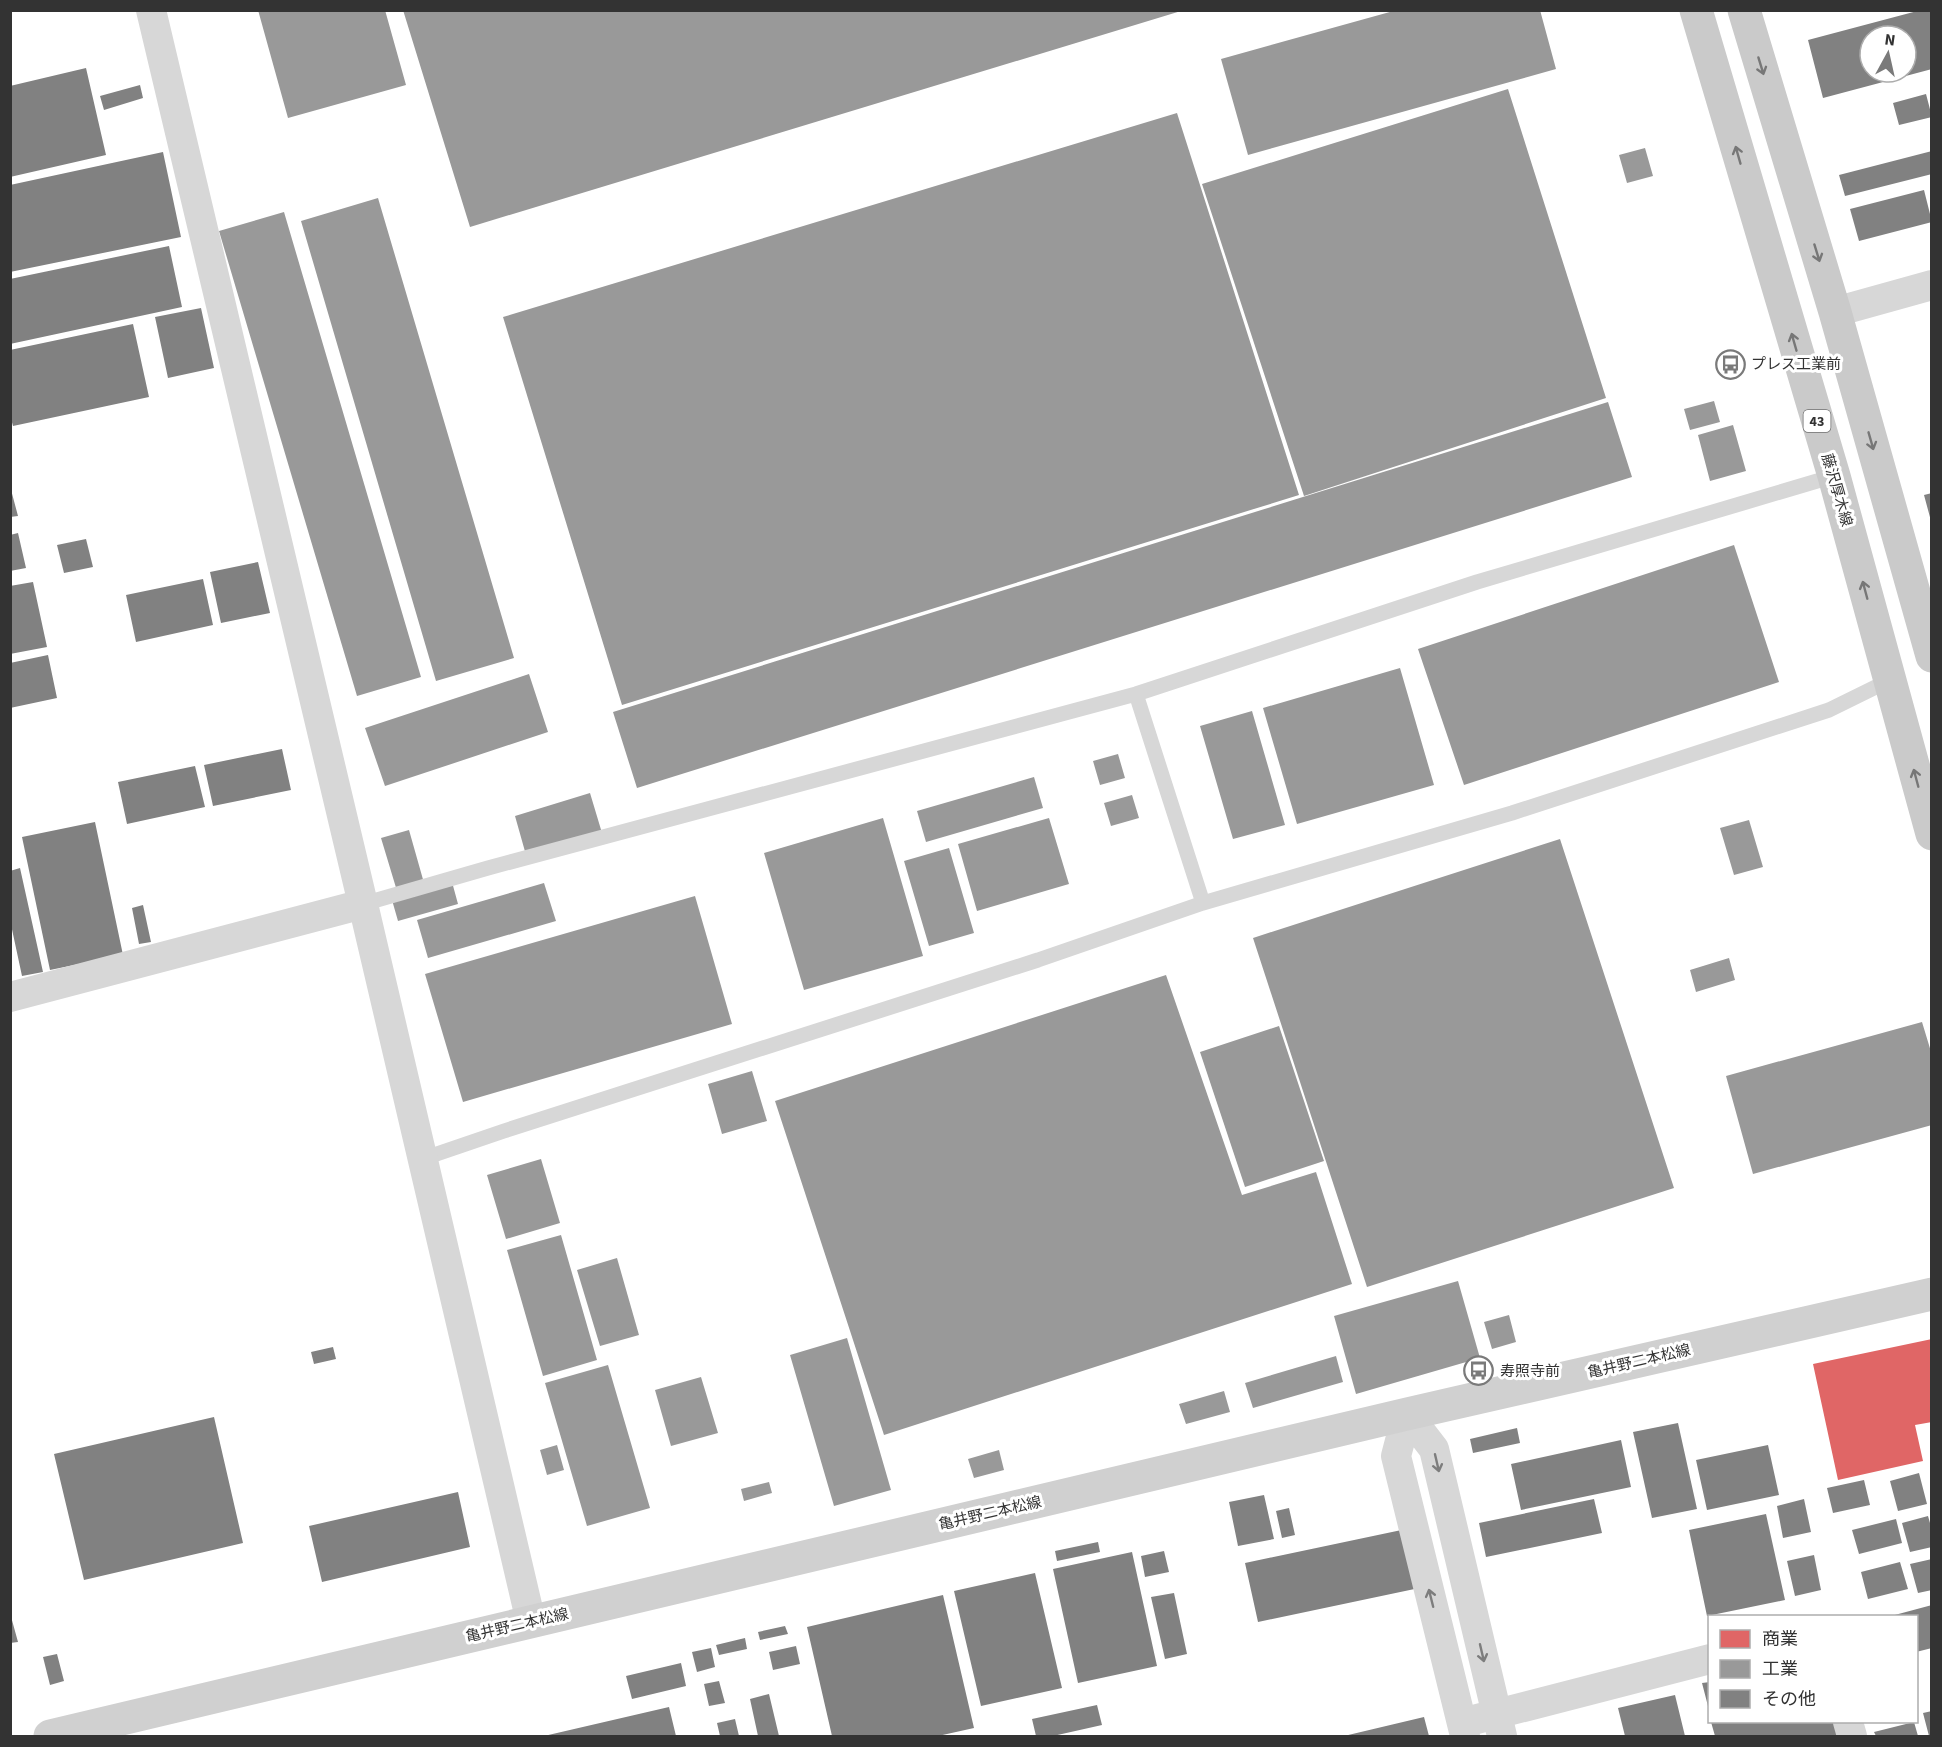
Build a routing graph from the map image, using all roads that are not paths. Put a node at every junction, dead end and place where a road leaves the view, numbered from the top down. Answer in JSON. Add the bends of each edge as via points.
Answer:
{"nodes":[{"id":1,"x":151,"y":10,"type":"edge"},
{"id":2,"x":1696,"y":10,"type":"edge"},
{"id":3,"x":1744,"y":10,"type":"edge"},
{"id":4,"x":1932,"y":285,"type":"edge"},
{"id":5,"x":1835,"y":312,"type":"junction"},
{"id":6,"x":1834,"y":476,"type":"junction"},
{"id":7,"x":1932,"y":656,"type":"edge"},
{"id":8,"x":1890,"y":680,"type":"junction"},
{"id":9,"x":1136,"y":694,"type":"junction"},
{"id":10,"x":1932,"y":834,"type":"edge"},
{"id":11,"x":1203,"y":903,"type":"junction"},
{"id":12,"x":363,"y":904,"type":"junction"},
{"id":13,"x":10,"y":997,"type":"edge"},
{"id":14,"x":422,"y":1159,"type":"junction"},
{"id":15,"x":1932,"y":1294,"type":"edge"},
{"id":16,"x":1407,"y":1414,"type":"junction"},
{"id":17,"x":531,"y":1622,"type":"junction"},
{"id":18,"x":1708,"y":1660,"type":"edge"},
{"id":19,"x":1499,"y":1725,"type":"edge"},
{"id":20,"x":1464,"y":1730,"type":"edge"},
{"id":21,"x":62,"y":1735,"type":"edge"}],
"edges":[{"from":1,"to":12,"type":"street"},
{"from":6,"to":2,"type":"main road","name":"藤沢厚木線","number":"43","one_way":true},
{"from":3,"to":5,"type":"main road","one_way":true},
{"from":4,"to":5,"type":"street"},
{"from":5,"to":7,"type":"main road","one_way":true},
{"from":8,"to":6,"type":"main road","name":"藤沢厚木線","number":"43","one_way":true},
{"from":6,"to":9,"type":"lane","via":[[1477,582]]},
{"from":10,"to":8,"type":"main road","name":"藤沢厚木線","number":"43","one_way":true},
{"from":8,"to":11,"type":"lane","via":[[1829,710],[1534,806]]},
{"from":9,"to":11,"type":"lane"},
{"from":9,"to":12,"type":"lane"},
{"from":11,"to":14,"type":"lane"},
{"from":12,"to":13,"type":"street"},
{"from":12,"to":14,"type":"street"},
{"from":14,"to":17,"type":"street"},
{"from":15,"to":16,"type":"street","name":"亀井野二本松線"},
{"from":16,"to":17,"type":"street","name":"亀井野二本松線"},
{"from":16,"to":19,"type":"street","one_way":true,"via":[[1434,1449]]},
{"from":20,"to":16,"type":"street","one_way":true,"via":[[1396,1456]]},
{"from":17,"to":21,"type":"street","name":"亀井野二本松線"},
{"from":18,"to":19,"type":"street"},
{"from":19,"to":20,"type":"street"}]}
